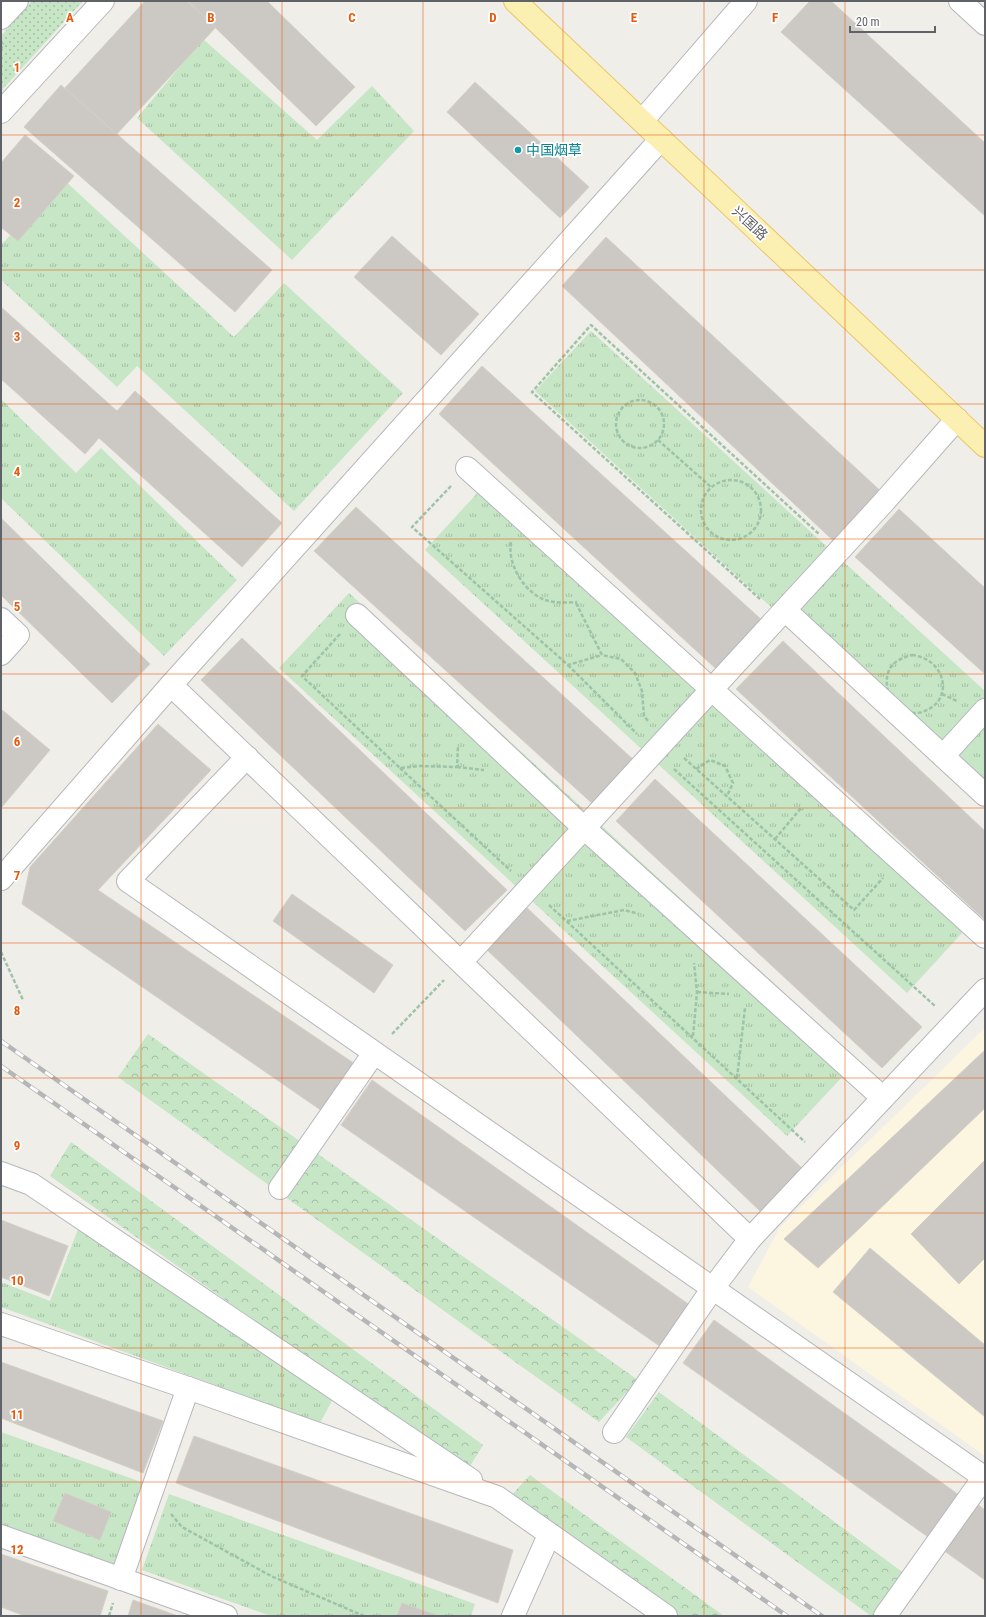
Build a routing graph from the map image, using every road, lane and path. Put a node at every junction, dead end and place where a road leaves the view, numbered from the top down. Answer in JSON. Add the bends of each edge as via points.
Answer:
{"nodes":[{"id":1,"x":17,"y":1,"type":"edge"},
{"id":2,"x":102,"y":1,"type":"edge"},
{"id":3,"x":514,"y":1,"type":"edge"},
{"id":4,"x":746,"y":1,"type":"edge"},
{"id":5,"x":960,"y":1,"type":"edge"},
{"id":6,"x":1,"y":18,"type":"edge"},
{"id":7,"x":985,"y":24,"type":"edge"},
{"id":8,"x":1,"y":112,"type":"edge"},
{"id":9,"x":642,"y":121,"type":"junction"},
{"id":10,"x":661,"y":139,"type":"junction"},
{"id":11,"x":957,"y":419,"type":"junction"},
{"id":12,"x":658,"y":440,"type":"junction"},
{"id":13,"x":985,"y":446,"type":"edge"},
{"id":14,"x":468,"y":468,"type":"joint"},
{"id":15,"x":710,"y":487,"type":"junction"},
{"id":16,"x":516,"y":512,"type":"junction"},
{"id":17,"x":838,"y":552,"type":"junction"},
{"id":18,"x":606,"y":594,"type":"junction"},
{"id":19,"x":576,"y":603,"type":"junction"},
{"id":20,"x":782,"y":613,"type":"junction"},
{"id":21,"x":356,"y":615,"type":"joint"},
{"id":22,"x":1,"y":619,"type":"edge"},
{"id":23,"x":1,"y":654,"type":"edge"},
{"id":24,"x":602,"y":655,"type":"junction"},
{"id":25,"x":568,"y":665,"type":"junction"},
{"id":26,"x":171,"y":685,"type":"junction"},
{"id":27,"x":711,"y":690,"type":"junction"},
{"id":28,"x":892,"y":708,"type":"junction"},
{"id":29,"x":985,"y":710,"type":"edge"},
{"id":30,"x":460,"y":712,"type":"junction"},
{"id":31,"x":660,"y":746,"type":"junction"},
{"id":32,"x":943,"y":756,"type":"junction"},
{"id":33,"x":247,"y":757,"type":"junction"},
{"id":34,"x":400,"y":768,"type":"junction"},
{"id":35,"x":696,"y":769,"type":"junction"},
{"id":36,"x":985,"y":795,"type":"edge"},
{"id":37,"x":727,"y":796,"type":"junction"},
{"id":38,"x":806,"y":813,"type":"dead end"},
{"id":39,"x":584,"y":828,"type":"junction"},
{"id":40,"x":775,"y":839,"type":"junction"},
{"id":41,"x":899,"y":860,"type":"junction"},
{"id":42,"x":875,"y":875,"type":"dead end"},
{"id":43,"x":1,"y":879,"type":"edge"},
{"id":44,"x":881,"y":880,"type":"junction"},
{"id":45,"x":530,"y":887,"type":"junction"},
{"id":46,"x":647,"y":916,"type":"dead end"},
{"id":47,"x":567,"y":921,"type":"junction"},
{"id":48,"x":985,"y":937,"type":"edge"},
{"id":49,"x":1,"y":952,"type":"edge"},
{"id":50,"x":694,"y":957,"type":"dead end"},
{"id":51,"x":461,"y":962,"type":"junction"},
{"id":52,"x":749,"y":976,"type":"junction"},
{"id":53,"x":985,"y":990,"type":"edge"},
{"id":54,"x":23,"y":1000,"type":"dead end"},
{"id":55,"x":954,"y":1023,"type":"junction"},
{"id":56,"x":692,"y":1037,"type":"junction"},
{"id":57,"x":374,"y":1053,"type":"junction"},
{"id":58,"x":737,"y":1078,"type":"junction"},
{"id":59,"x":883,"y":1098,"type":"junction"},
{"id":60,"x":824,"y":1160,"type":"junction"},
{"id":61,"x":1,"y":1173,"type":"edge"},
{"id":62,"x":280,"y":1188,"type":"dead end"},
{"id":63,"x":750,"y":1240,"type":"junction"},
{"id":64,"x":713,"y":1288,"type":"junction"},
{"id":65,"x":1,"y":1324,"type":"edge"},
{"id":66,"x":188,"y":1388,"type":"junction"},
{"id":67,"x":614,"y":1432,"type":"dead end"},
{"id":68,"x":985,"y":1478,"type":"edge"},
{"id":69,"x":152,"y":1491,"type":"junction"},
{"id":70,"x":497,"y":1497,"type":"junction"},
{"id":71,"x":549,"y":1535,"type":"junction"},
{"id":72,"x":1,"y":1536,"type":"edge"},
{"id":73,"x":121,"y":1579,"type":"junction"},
{"id":74,"x":226,"y":1616,"type":"edge"},
{"id":75,"x":364,"y":1616,"type":"edge"},
{"id":76,"x":513,"y":1616,"type":"edge"},
{"id":77,"x":666,"y":1616,"type":"edge"},
{"id":78,"x":885,"y":1616,"type":"edge"}],
"edges":[{"from":1,"to":6,"type":"street"},
{"from":2,"to":8,"type":"street"},
{"from":3,"to":9,"type":"main road","name":"兴国路"},
{"from":4,"to":9,"type":"street"},
{"from":5,"to":7,"type":"street"},
{"from":9,"to":10,"type":"main road","name":"兴国路"},
{"from":10,"to":11,"type":"main road","name":"兴国路"},
{"from":10,"to":26,"type":"street"},
{"from":11,"to":13,"type":"main road","name":"兴国路"},
{"from":11,"to":17,"type":"street"},
{"from":12,"to":12,"type":"path","via":[[644,448],[629,446],[622,441],[616,427],[619,411],[631,401],[639,400],[654,404],[663,417],[662,433]]},
{"from":12,"to":15,"type":"path"},
{"from":14,"to":16,"type":"street"},
{"from":14,"to":25,"type":"path","via":[[412,527]]},
{"from":15,"to":15,"type":"path","via":[[724,480],[734,480],[752,488],[758,495],[761,505],[761,515],[752,532],[743,538],[723,540],[706,528],[700,510],[702,499]]},
{"from":16,"to":18,"type":"street"},
{"from":16,"to":19,"type":"path","via":[[509,553],[524,586],[546,600]]},
{"from":17,"to":20,"type":"street"},
{"from":17,"to":20,"type":"path","via":[[591,325],[532,392]]},
{"from":18,"to":19,"type":"path"},
{"from":18,"to":27,"type":"street"},
{"from":19,"to":24,"type":"path"},
{"from":20,"to":27,"type":"street"},
{"from":20,"to":28,"type":"street"},
{"from":21,"to":30,"type":"street"},
{"from":21,"to":34,"type":"path","via":[[302,676]]},
{"from":22,"to":23,"type":"street","via":[[18,635]]},
{"from":24,"to":25,"type":"path"},
{"from":24,"to":31,"type":"path","via":[[621,659],[636,673],[642,691],[644,716]]},
{"from":25,"to":31,"type":"path"},
{"from":26,"to":33,"type":"street"},
{"from":26,"to":43,"type":"street"},
{"from":27,"to":31,"type":"street"},
{"from":27,"to":41,"type":"street"},
{"from":28,"to":28,"type":"path","via":[[886,688],[889,670],[903,658],[912,655],[930,660],[937,667],[943,680],[942,694],[937,702],[921,712],[912,713]]},
{"from":28,"to":32,"type":"street"},
{"from":29,"to":32,"type":"street"},
{"from":30,"to":34,"type":"path","via":[[457,767]]},
{"from":30,"to":39,"type":"street"},
{"from":31,"to":35,"type":"path"},
{"from":31,"to":39,"type":"street"},
{"from":31,"to":55,"type":"path"},
{"from":32,"to":36,"type":"street"},
{"from":33,"to":51,"type":"street"},
{"from":33,"to":57,"type":"street","via":[[128,881]]},
{"from":34,"to":45,"type":"path"},
{"from":35,"to":37,"type":"path"},
{"from":35,"to":37,"type":"path","via":[[710,760],[725,766],[733,783]]},
{"from":37,"to":40,"type":"path"},
{"from":38,"to":40,"type":"path","via":[[801,808]]},
{"from":39,"to":45,"type":"street"},
{"from":39,"to":52,"type":"street"},
{"from":40,"to":44,"type":"path","via":[[854,910]]},
{"from":41,"to":44,"type":"path"},
{"from":41,"to":48,"type":"street"},
{"from":42,"to":44,"type":"path"},
{"from":45,"to":47,"type":"path"},
{"from":45,"to":51,"type":"street"},
{"from":46,"to":47,"type":"path","via":[[624,910]]},
{"from":47,"to":56,"type":"path"},
{"from":49,"to":54,"type":"path"},
{"from":50,"to":56,"type":"path","via":[[697,992]]},
{"from":51,"to":57,"type":"path"},
{"from":51,"to":63,"type":"street"},
{"from":52,"to":58,"type":"path"},
{"from":52,"to":59,"type":"street"},
{"from":53,"to":55,"type":"street"},
{"from":55,"to":59,"type":"street"},
{"from":56,"to":58,"type":"path"},
{"from":57,"to":62,"type":"street"},
{"from":57,"to":64,"type":"street"},
{"from":58,"to":60,"type":"path"},
{"from":59,"to":60,"type":"street"},
{"from":60,"to":63,"type":"street"},
{"from":61,"to":70,"type":"street","via":[[32,1184]]},
{"from":63,"to":64,"type":"street"},
{"from":64,"to":67,"type":"street"},
{"from":64,"to":68,"type":"street"},
{"from":65,"to":66,"type":"street"},
{"from":66,"to":69,"type":"street"},
{"from":66,"to":70,"type":"street"},
{"from":68,"to":78,"type":"street"},
{"from":69,"to":73,"type":"street"},
{"from":69,"to":75,"type":"path","via":[[182,1527],[272,1576]]},
{"from":70,"to":71,"type":"street"},
{"from":71,"to":76,"type":"street"},
{"from":71,"to":77,"type":"street"},
{"from":72,"to":73,"type":"street"},
{"from":73,"to":74,"type":"street"}]}
